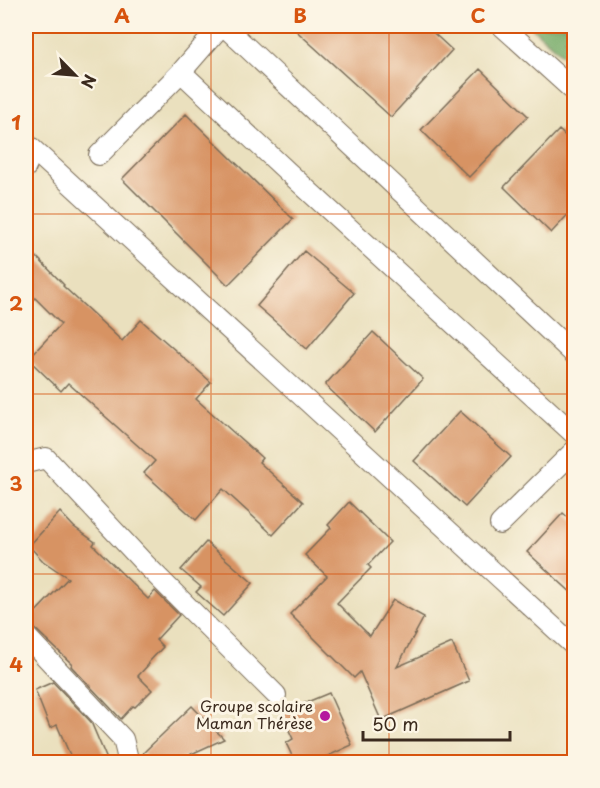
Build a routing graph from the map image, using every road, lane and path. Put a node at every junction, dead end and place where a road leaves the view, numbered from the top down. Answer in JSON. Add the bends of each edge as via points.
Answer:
{"nodes":[{"id":1,"x":223,"y":26,"type":"edge"},
{"id":2,"x":502,"y":26,"type":"edge"},
{"id":3,"x":181,"y":72,"type":"junction"},
{"id":4,"x":574,"y":91,"type":"edge"},
{"id":5,"x":27,"y":153,"type":"edge"},
{"id":6,"x":99,"y":155,"type":"dead end"},
{"id":7,"x":574,"y":354,"type":"edge"},
{"id":8,"x":574,"y":434,"type":"edge"},
{"id":9,"x":572,"y":457,"type":"edge"},
{"id":10,"x":26,"y":463,"type":"edge"},
{"id":11,"x":500,"y":524,"type":"dead end"},
{"id":12,"x":26,"y":636,"type":"edge"},
{"id":13,"x":574,"y":646,"type":"edge"},
{"id":14,"x":276,"y":695,"type":"dead end"},
{"id":15,"x":126,"y":762,"type":"edge"}],
"edges":[{"from":1,"to":3,"type":"street"},
{"from":1,"to":7,"type":"street"},
{"from":2,"to":4,"type":"street"},
{"from":3,"to":6,"type":"street"},
{"from":3,"to":8,"type":"street"},
{"from":5,"to":13,"type":"street"},
{"from":9,"to":11,"type":"street"},
{"from":10,"to":14,"type":"street","via":[[46,458]]},
{"from":12,"to":15,"type":"street","via":[[123,739]]}]}
